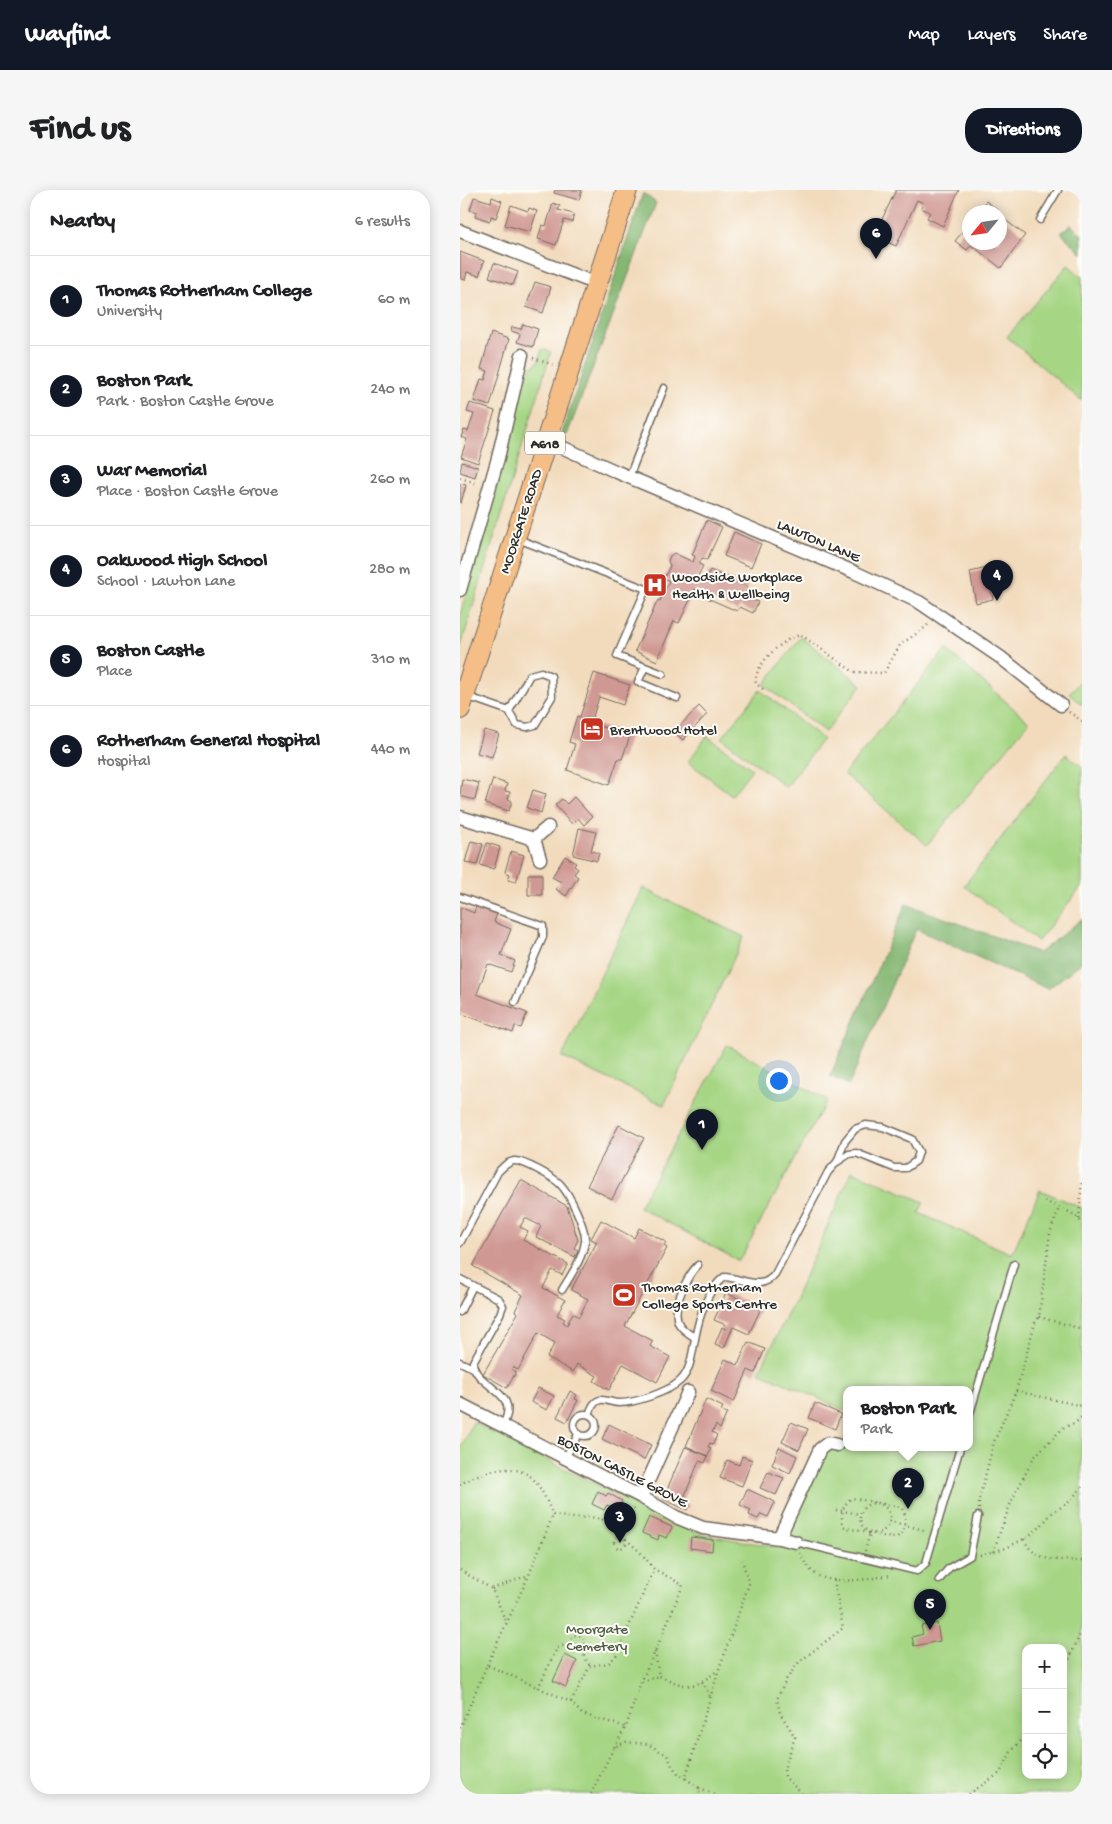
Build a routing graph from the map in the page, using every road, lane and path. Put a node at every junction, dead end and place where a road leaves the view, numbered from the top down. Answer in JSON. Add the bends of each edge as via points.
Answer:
{"nodes":[{"id":1,"x":627,"y":190,"type":"edge"},
{"id":2,"x":1058,"y":190,"type":"edge"},
{"id":3,"x":1040,"y":220,"type":"dead end"},
{"id":4,"x":460,"y":231,"type":"edge"},
{"id":5,"x":597,"y":284,"type":"junction"},
{"id":6,"x":522,"y":354,"type":"joint"},
{"id":7,"x":569,"y":370,"type":"junction"},
{"id":8,"x":664,"y":388,"type":"dead end"},
{"id":9,"x":546,"y":440,"type":"junction"},
{"id":10,"x":460,"y":478,"type":"edge"},
{"id":11,"x":629,"y":478,"type":"junction"},
{"id":12,"x":490,"y":487,"type":"junction"},
{"id":13,"x":515,"y":538,"type":"junction"},
{"id":14,"x":460,"y":590,"type":"edge"},
{"id":15,"x":936,"y":614,"type":"junction"},
{"id":16,"x":645,"y":667,"type":"junction"},
{"id":17,"x":663,"y":674,"type":"dead end"},
{"id":18,"x":762,"y":689,"type":"dead end"},
{"id":19,"x":677,"y":698,"type":"dead end"},
{"id":20,"x":462,"y":700,"type":"edge"},
{"id":21,"x":1061,"y":705,"type":"dead end"},
{"id":22,"x":509,"y":711,"type":"junction"},
{"id":23,"x":460,"y":817,"type":"edge"},
{"id":24,"x":548,"y":827,"type":"dead end"},
{"id":25,"x":534,"y":839,"type":"junction"},
{"id":26,"x":540,"y":859,"type":"dead end"},
{"id":27,"x":460,"y":896,"type":"edge"},
{"id":28,"x":515,"y":1002,"type":"dead end"},
{"id":29,"x":837,"y":1162,"type":"junction"},
{"id":30,"x":1082,"y":1181,"type":"edge"},
{"id":31,"x":1045,"y":1201,"type":"dead end"},
{"id":32,"x":1081,"y":1201,"type":"edge"},
{"id":33,"x":1058,"y":1208,"type":"junction"},
{"id":34,"x":1079,"y":1219,"type":"junction"},
{"id":35,"x":1082,"y":1223,"type":"edge"},
{"id":36,"x":460,"y":1243,"type":"edge"},
{"id":37,"x":1014,"y":1264,"type":"dead end"},
{"id":38,"x":698,"y":1265,"type":"dead end"},
{"id":39,"x":460,"y":1279,"type":"edge"},
{"id":40,"x":473,"y":1286,"type":"junction"},
{"id":41,"x":562,"y":1290,"type":"dead end"},
{"id":42,"x":460,"y":1312,"type":"edge"},
{"id":43,"x":1039,"y":1317,"type":"junction"},
{"id":44,"x":1082,"y":1328,"type":"edge"},
{"id":45,"x":695,"y":1338,"type":"junction"},
{"id":46,"x":460,"y":1362,"type":"edge"},
{"id":47,"x":473,"y":1368,"type":"junction"},
{"id":48,"x":1016,"y":1390,"type":"junction"},
{"id":49,"x":688,"y":1392,"type":"dead end"},
{"id":50,"x":973,"y":1403,"type":"edge"},
{"id":51,"x":460,"y":1404,"type":"edge"},
{"id":52,"x":1082,"y":1406,"type":"edge"},
{"id":53,"x":588,"y":1415,"type":"junction"},
{"id":54,"x":1082,"y":1417,"type":"edge"},
{"id":55,"x":502,"y":1426,"type":"junction"},
{"id":56,"x":578,"y":1435,"type":"junction"},
{"id":57,"x":837,"y":1445,"type":"dead end"},
{"id":58,"x":959,"y":1451,"type":"edge"},
{"id":59,"x":565,"y":1458,"type":"junction"},
{"id":60,"x":460,"y":1485,"type":"edge"},
{"id":61,"x":1082,"y":1487,"type":"edge"},
{"id":62,"x":640,"y":1497,"type":"junction"},
{"id":63,"x":877,"y":1503,"type":"junction"},
{"id":64,"x":836,"y":1510,"type":"dead end"},
{"id":65,"x":843,"y":1511,"type":"junction"},
{"id":66,"x":860,"y":1514,"type":"junction"},
{"id":67,"x":553,"y":1515,"type":"junction"},
{"id":68,"x":978,"y":1516,"type":"joint"},
{"id":69,"x":889,"y":1521,"type":"junction"},
{"id":70,"x":905,"y":1525,"type":"junction"},
{"id":71,"x":870,"y":1533,"type":"junction"},
{"id":72,"x":936,"y":1534,"type":"junction"},
{"id":73,"x":621,"y":1536,"type":"junction"},
{"id":74,"x":779,"y":1538,"type":"junction"},
{"id":75,"x":626,"y":1539,"type":"junction"},
{"id":76,"x":1024,"y":1539,"type":"junction"},
{"id":77,"x":796,"y":1542,"type":"junction"},
{"id":78,"x":993,"y":1552,"type":"junction"},
{"id":79,"x":970,"y":1556,"type":"junction"},
{"id":80,"x":864,"y":1557,"type":"junction"},
{"id":81,"x":742,"y":1560,"type":"dead end"},
{"id":82,"x":1082,"y":1561,"type":"edge"},
{"id":83,"x":654,"y":1569,"type":"junction"},
{"id":84,"x":460,"y":1570,"type":"edge"},
{"id":85,"x":914,"y":1570,"type":"junction"},
{"id":86,"x":529,"y":1576,"type":"junction"},
{"id":87,"x":834,"y":1580,"type":"junction"},
{"id":88,"x":939,"y":1580,"type":"dead end"},
{"id":89,"x":492,"y":1589,"type":"junction"},
{"id":90,"x":507,"y":1624,"type":"junction"},
{"id":91,"x":1082,"y":1630,"type":"edge"},
{"id":92,"x":568,"y":1644,"type":"junction"},
{"id":93,"x":581,"y":1651,"type":"junction"},
{"id":94,"x":655,"y":1652,"type":"junction"},
{"id":95,"x":1067,"y":1664,"type":"edge"},
{"id":96,"x":487,"y":1665,"type":"junction"},
{"id":97,"x":590,"y":1666,"type":"junction"},
{"id":98,"x":719,"y":1669,"type":"junction"},
{"id":99,"x":659,"y":1676,"type":"junction"},
{"id":100,"x":641,"y":1682,"type":"junction"},
{"id":101,"x":702,"y":1682,"type":"junction"},
{"id":102,"x":538,"y":1688,"type":"junction"},
{"id":103,"x":711,"y":1698,"type":"junction"},
{"id":104,"x":571,"y":1702,"type":"junction"},
{"id":105,"x":626,"y":1727,"type":"junction"},
{"id":106,"x":460,"y":1728,"type":"edge"},
{"id":107,"x":1022,"y":1740,"type":"edge"},
{"id":108,"x":614,"y":1747,"type":"junction"},
{"id":109,"x":685,"y":1779,"type":"junction"},
{"id":110,"x":699,"y":1788,"type":"junction"},
{"id":111,"x":591,"y":1794,"type":"edge"},
{"id":112,"x":700,"y":1794,"type":"edge"},
{"id":113,"x":715,"y":1794,"type":"edge"},
{"id":114,"x":802,"y":1794,"type":"edge"},
{"id":115,"x":969,"y":1794,"type":"edge"}],
"edges":[{"from":1,"to":5,"type":"main road","name":"MOORGATE ROAD","number":"A618"},
{"from":2,"to":3,"type":"lane"},
{"from":4,"to":5,"type":"street"},
{"from":5,"to":7,"type":"main road","name":"MOORGATE ROAD","number":"A618"},
{"from":6,"to":7,"type":"path"},
{"from":6,"to":12,"type":"street"},
{"from":7,"to":9,"type":"main road","name":"MOORGATE ROAD","number":"A618"},
{"from":8,"to":11,"type":"lane"},
{"from":9,"to":11,"type":"street","name":"LAWTON LANE"},
{"from":9,"to":13,"type":"main road","name":"MOORGATE ROAD","number":"A618"},
{"from":10,"to":12,"type":"path"},
{"from":11,"to":15,"type":"street","name":"LAWTON LANE","via":[[854,572]]},
{"from":12,"to":14,"type":"street"},
{"from":13,"to":16,"type":"lane","via":[[646,589],[617,656]]},
{"from":13,"to":20,"type":"main road","name":"MOORGATE ROAD","number":"A618"},
{"from":15,"to":18,"type":"path","via":[[926,627],[900,645],[884,673],[854,672],[801,634],[795,635],[779,645],[759,668],[754,679]]},
{"from":15,"to":21,"type":"street","name":"LAWTON LANE","via":[[1000,657]]},
{"from":16,"to":17,"type":"lane"},
{"from":16,"to":19,"type":"lane","via":[[638,682]]},
{"from":20,"to":22,"type":"lane"},
{"from":22,"to":22,"type":"lane","via":[[530,675],[541,672],[551,676],[552,697],[535,725],[526,728],[517,725]]},
{"from":23,"to":25,"type":"street"},
{"from":24,"to":25,"type":"street"},
{"from":25,"to":26,"type":"street"},
{"from":27,"to":28,"type":"lane","via":[[543,926],[543,937]]},
{"from":29,"to":29,"type":"lane","via":[[848,1154],[856,1153],[894,1168],[906,1168],[916,1161],[919,1152],[912,1139],[883,1127],[866,1125],[855,1129],[845,1141]]},
{"from":29,"to":45,"type":"lane","via":[[828,1172],[775,1274],[763,1283],[724,1277],[716,1283],[698,1323]]},
{"from":30,"to":32,"type":"path"},
{"from":31,"to":33,"type":"path"},
{"from":32,"to":34,"type":"path"},
{"from":33,"to":34,"type":"path"},
{"from":33,"to":43,"type":"path","via":[[1050,1233]]},
{"from":34,"to":35,"type":"path"},
{"from":36,"to":41,"type":"lane","via":[[498,1172],[513,1161],[523,1162],[560,1184],[580,1221],[585,1239],[582,1253]]},
{"from":37,"to":50,"type":"lane"},
{"from":38,"to":45,"type":"lane","via":[[684,1286],[677,1317],[684,1330]]},
{"from":39,"to":40,"type":"lane"},
{"from":40,"to":42,"type":"lane"},
{"from":40,"to":47,"type":"lane","via":[[499,1299],[502,1306],[473,1362]]},
{"from":43,"to":44,"type":"path"},
{"from":43,"to":48,"type":"path"},
{"from":45,"to":53,"type":"lane","via":[[686,1373],[672,1388],[638,1400],[620,1403],[598,1401]]},
{"from":46,"to":47,"type":"lane"},
{"from":47,"to":55,"type":"lane","via":[[501,1394],[508,1410]]},
{"from":48,"to":52,"type":"path"},
{"from":48,"to":68,"type":"path","via":[[994,1442]]},
{"from":49,"to":62,"type":"street"},
{"from":51,"to":55,"type":"street","name":"BOSTON CASTLE GROVE"},
{"from":53,"to":56,"type":"lane","via":[[581,1414],[574,1422]]},
{"from":53,"to":56,"type":"lane","via":[[596,1423],[595,1430],[586,1437]]},
{"from":54,"to":78,"type":"path","via":[[1064,1427],[1034,1457],[1011,1502]]},
{"from":55,"to":59,"type":"street","name":"BOSTON CASTLE GROVE"},
{"from":56,"to":59,"type":"lane"},
{"from":57,"to":74,"type":"street","via":[[828,1443],[820,1449]]},
{"from":58,"to":72,"type":"lane"},
{"from":59,"to":62,"type":"street","name":"BOSTON CASTLE GROVE"},
{"from":60,"to":67,"type":"path","via":[[472,1476],[491,1470],[515,1471],[530,1476]]},
{"from":61,"to":76,"type":"path","via":[[1068,1503],[1053,1512]]},
{"from":62,"to":73,"type":"path"},
{"from":62,"to":74,"type":"street","name":"BOSTON CASTLE GROVE","via":[[703,1528]]},
{"from":63,"to":65,"type":"path","via":[[852,1498]]},
{"from":63,"to":66,"type":"path","via":[[867,1505]]},
{"from":63,"to":69,"type":"path","via":[[887,1510]]},
{"from":63,"to":70,"type":"path","via":[[904,1510]]},
{"from":64,"to":65,"type":"path"},
{"from":65,"to":66,"type":"path"},
{"from":65,"to":71,"type":"path","via":[[844,1526]]},
{"from":66,"to":71,"type":"path","via":[[863,1528]]},
{"from":67,"to":73,"type":"path","via":[[602,1519]]},
{"from":67,"to":86,"type":"path"},
{"from":68,"to":79,"type":"lane"},
{"from":69,"to":70,"type":"path"},
{"from":69,"to":71,"type":"path","via":[[881,1532]]},
{"from":70,"to":71,"type":"path","via":[[900,1535],[894,1538]]},
{"from":70,"to":72,"type":"path"},
{"from":71,"to":80,"type":"path"},
{"from":72,"to":85,"type":"lane","via":[[926,1563]]},
{"from":73,"to":75,"type":"path"},
{"from":73,"to":75,"type":"path","via":[[613,1540],[616,1548],[623,1548]]},
{"from":74,"to":77,"type":"street","name":"BOSTON CASTLE GROVE"},
{"from":75,"to":83,"type":"path"},
{"from":76,"to":78,"type":"path"},
{"from":76,"to":82,"type":"path","via":[[1028,1549],[1037,1555],[1054,1560]]},
{"from":77,"to":80,"type":"lane"},
{"from":77,"to":87,"type":"path","via":[[814,1573]]},
{"from":78,"to":79,"type":"path"},
{"from":79,"to":88,"type":"lane","via":[[949,1568]]},
{"from":80,"to":85,"type":"lane"},
{"from":81,"to":98,"type":"path","via":[[749,1584]]},
{"from":83,"to":94,"type":"path","via":[[683,1585]]},
{"from":83,"to":97,"type":"path","via":[[616,1656],[609,1663]]},
{"from":84,"to":89,"type":"path"},
{"from":85,"to":87,"type":"path","via":[[870,1580]]},
{"from":86,"to":89,"type":"path"},
{"from":86,"to":90,"type":"path"},
{"from":87,"to":114,"type":"path","via":[[842,1628],[799,1662],[777,1699],[780,1713],[795,1737],[784,1769],[785,1776]]},
{"from":89,"to":90,"type":"path"},
{"from":90,"to":96,"type":"path"},
{"from":91,"to":95,"type":"path"},
{"from":92,"to":93,"type":"path","via":[[572,1650]]},
{"from":92,"to":93,"type":"path","via":[[570,1638],[583,1637],[586,1644]]},
{"from":92,"to":102,"type":"path","via":[[557,1648]]},
{"from":93,"to":97,"type":"path"},
{"from":94,"to":99,"type":"path"},
{"from":94,"to":100,"type":"path"},
{"from":96,"to":102,"type":"path"},
{"from":96,"to":106,"type":"path"},
{"from":97,"to":104,"type":"path"},
{"from":98,"to":101,"type":"path"},
{"from":98,"to":103,"type":"path"},
{"from":99,"to":100,"type":"path"},
{"from":99,"to":101,"type":"path","via":[[686,1686]]},
{"from":100,"to":105,"type":"path"},
{"from":101,"to":103,"type":"path"},
{"from":102,"to":104,"type":"path"},
{"from":103,"to":109,"type":"path"},
{"from":104,"to":105,"type":"path","via":[[582,1714]]},
{"from":105,"to":108,"type":"path"},
{"from":107,"to":115,"type":"path","via":[[1000,1773]]},
{"from":108,"to":109,"type":"path","via":[[626,1742],[648,1744],[667,1755],[672,1766]]},
{"from":108,"to":111,"type":"path"},
{"from":109,"to":110,"type":"path"},
{"from":110,"to":112,"type":"path"},
{"from":110,"to":113,"type":"path"}]}
